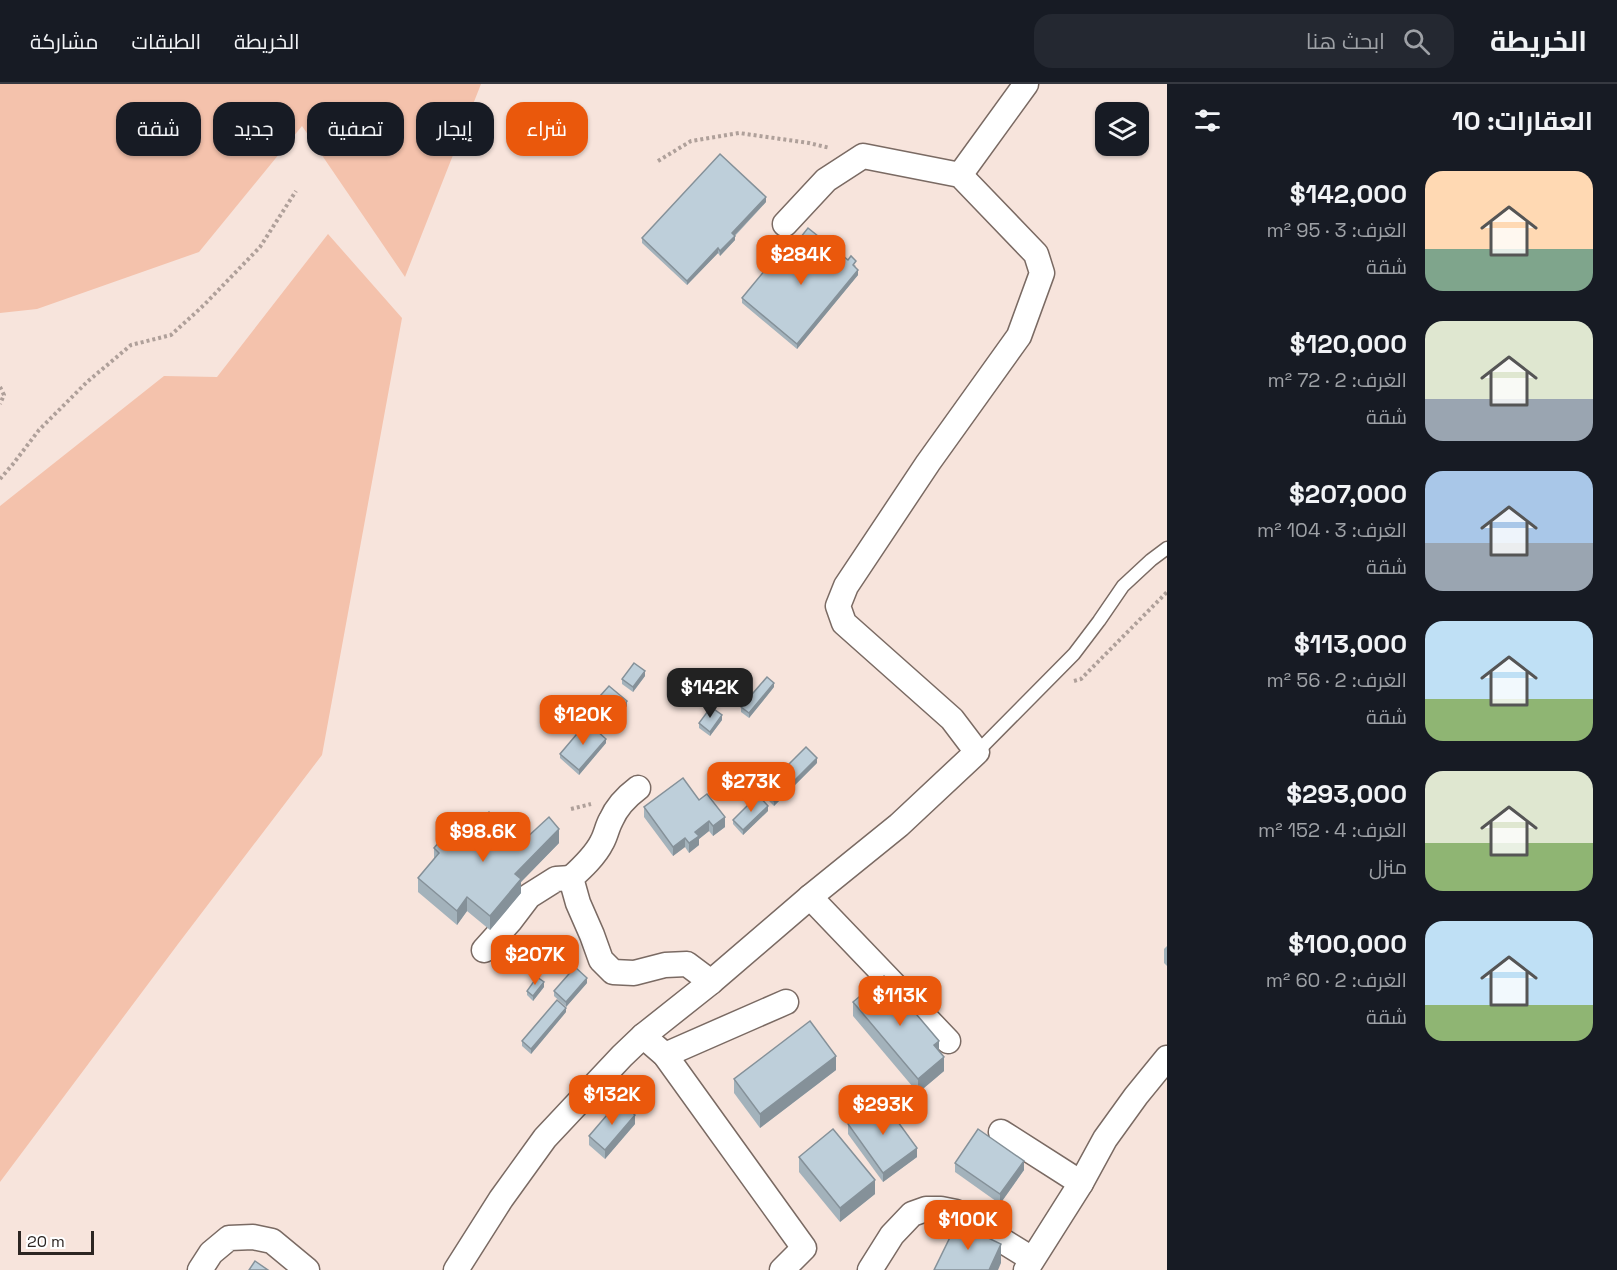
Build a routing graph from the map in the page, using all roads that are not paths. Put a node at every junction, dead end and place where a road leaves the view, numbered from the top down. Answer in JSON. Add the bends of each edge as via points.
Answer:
{"nodes":[{"id":1,"x":1026,"y":84,"type":"edge"},
{"id":2,"x":960,"y":175,"type":"junction"},
{"id":3,"x":785,"y":224,"type":"dead end"},
{"id":4,"x":1167,"y":548,"type":"edge"},
{"id":5,"x":977,"y":752,"type":"junction"},
{"id":6,"x":638,"y":788,"type":"dead end"},
{"id":7,"x":571,"y":878,"type":"junction"},
{"id":8,"x":810,"y":897,"type":"junction"},
{"id":9,"x":484,"y":950,"type":"dead end"},
{"id":10,"x":711,"y":982,"type":"junction"},
{"id":11,"x":786,"y":1002,"type":"dead end"},
{"id":12,"x":643,"y":1036,"type":"junction"},
{"id":13,"x":948,"y":1041,"type":"dead end"},
{"id":14,"x":665,"y":1055,"type":"junction"},
{"id":15,"x":1167,"y":1058,"type":"edge"},
{"id":16,"x":1001,"y":1132,"type":"dead end"},
{"id":17,"x":1081,"y":1183,"type":"junction"},
{"id":18,"x":1029,"y":1265,"type":"edge"},
{"id":19,"x":467,"y":1266,"type":"edge"},
{"id":20,"x":200,"y":1270,"type":"edge"},
{"id":21,"x":308,"y":1270,"type":"edge"},
{"id":22,"x":782,"y":1270,"type":"edge"},
{"id":23,"x":870,"y":1270,"type":"edge"}],
"edges":[{"from":1,"to":2,"type":"street"},
{"from":2,"to":3,"type":"street","via":[[863,156],[826,180]]},
{"from":2,"to":5,"type":"street","via":[[1036,254],[1042,273],[1020,336],[922,473],[846,586],[838,606],[844,623],[952,719]]},
{"from":4,"to":5,"type":"lane","via":[[1123,586],[1074,654]]},
{"from":5,"to":8,"type":"street","via":[[899,825]]},
{"from":6,"to":7,"type":"street","via":[[627,796],[602,843]]},
{"from":7,"to":9,"type":"street","via":[[556,879],[529,896]]},
{"from":7,"to":10,"type":"street","via":[[601,960],[613,972],[634,973],[687,964]]},
{"from":8,"to":10,"type":"street"},
{"from":8,"to":13,"type":"street"},
{"from":10,"to":12,"type":"street"},
{"from":11,"to":14,"type":"street"},
{"from":12,"to":14,"type":"street"},
{"from":12,"to":19,"type":"street","via":[[545,1138],[501,1199]]},
{"from":14,"to":22,"type":"street","via":[[804,1248]]},
{"from":15,"to":17,"type":"street","via":[[1105,1139]]},
{"from":16,"to":17,"type":"street"},
{"from":17,"to":18,"type":"street"},
{"from":18,"to":23,"type":"street","via":[[956,1212],[926,1209],[912,1214],[892,1235]]},
{"from":20,"to":21,"type":"street","via":[[211,1253],[229,1238],[253,1237],[272,1241]]}]}
